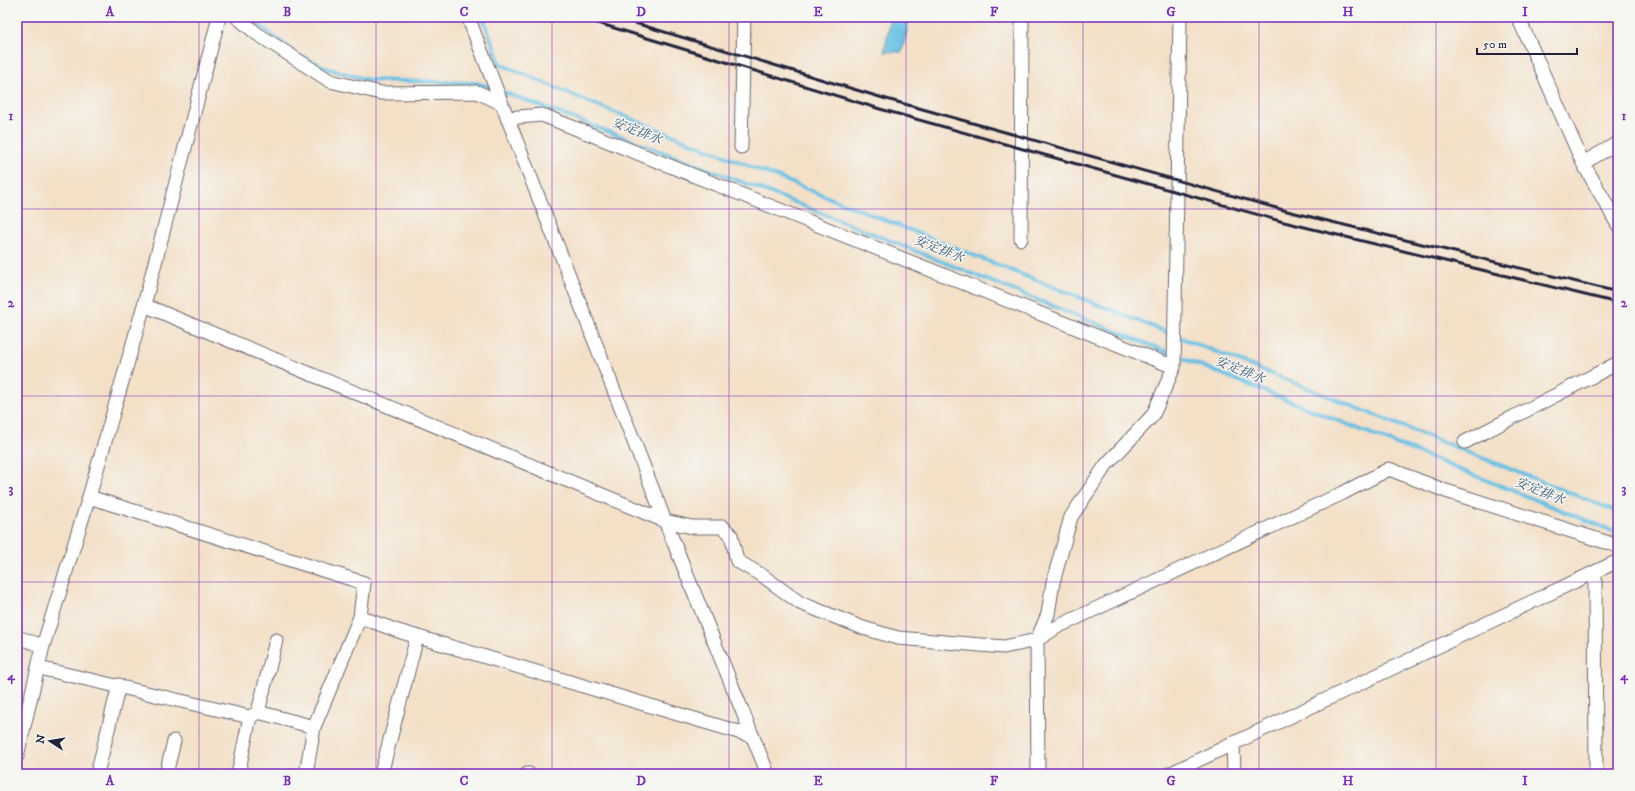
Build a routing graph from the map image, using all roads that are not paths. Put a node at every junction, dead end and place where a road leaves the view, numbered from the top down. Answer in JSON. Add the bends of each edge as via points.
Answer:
{"nodes":[{"id":1,"x":219,"y":17,"type":"edge"},
{"id":2,"x":236,"y":17,"type":"edge"},
{"id":3,"x":468,"y":17,"type":"edge"},
{"id":4,"x":744,"y":17,"type":"edge"},
{"id":5,"x":1022,"y":17,"type":"edge"},
{"id":6,"x":1180,"y":17,"type":"edge"},
{"id":7,"x":1518,"y":17,"type":"edge"},
{"id":8,"x":500,"y":99,"type":"junction"},
{"id":9,"x":507,"y":118,"type":"junction"},
{"id":10,"x":1618,"y":143,"type":"edge"},
{"id":11,"x":741,"y":147,"type":"dead end"},
{"id":12,"x":1583,"y":163,"type":"junction"},
{"id":13,"x":1618,"y":225,"type":"edge"},
{"id":14,"x":1021,"y":239,"type":"dead end"},
{"id":15,"x":144,"y":305,"type":"junction"},
{"id":16,"x":1174,"y":349,"type":"junction"},
{"id":17,"x":1618,"y":363,"type":"edge"},
{"id":18,"x":1465,"y":442,"type":"dead end"},
{"id":19,"x":89,"y":497,"type":"junction"},
{"id":20,"x":665,"y":521,"type":"junction"},
{"id":21,"x":1618,"y":546,"type":"edge"},
{"id":22,"x":1618,"y":561,"type":"edge"},
{"id":23,"x":1595,"y":573,"type":"junction"},
{"id":24,"x":360,"y":617,"type":"junction"},
{"id":25,"x":17,"y":637,"type":"edge"},
{"id":26,"x":416,"y":637,"type":"junction"},
{"id":27,"x":276,"y":640,"type":"dead end"},
{"id":28,"x":1037,"y":640,"type":"junction"},
{"id":29,"x":43,"y":646,"type":"junction"},
{"id":30,"x":40,"y":668,"type":"junction"},
{"id":31,"x":119,"y":685,"type":"junction"},
{"id":32,"x":254,"y":715,"type":"junction"},
{"id":33,"x":314,"y":727,"type":"junction"},
{"id":34,"x":752,"y":736,"type":"junction"},
{"id":35,"x":174,"y":741,"type":"dead end"},
{"id":36,"x":1234,"y":743,"type":"junction"},
{"id":37,"x":17,"y":756,"type":"edge"},
{"id":38,"x":96,"y":774,"type":"edge"},
{"id":39,"x":166,"y":774,"type":"edge"},
{"id":40,"x":238,"y":774,"type":"edge"},
{"id":41,"x":306,"y":774,"type":"edge"},
{"id":42,"x":381,"y":774,"type":"edge"},
{"id":43,"x":768,"y":774,"type":"edge"},
{"id":44,"x":1038,"y":774,"type":"edge"},
{"id":45,"x":1169,"y":774,"type":"edge"},
{"id":46,"x":1234,"y":774,"type":"edge"},
{"id":47,"x":1596,"y":774,"type":"edge"}],
"edges":[{"from":1,"to":15,"type":"street"},
{"from":2,"to":8,"type":"street","via":[[330,81],[381,93],[477,92]]},
{"from":3,"to":8,"type":"street"},
{"from":4,"to":11,"type":"street"},
{"from":5,"to":14,"type":"street"},
{"from":6,"to":16,"type":"street"},
{"from":7,"to":12,"type":"street"},
{"from":8,"to":9,"type":"street"},
{"from":9,"to":16,"type":"street","via":[[542,115]]},
{"from":9,"to":20,"type":"street"},
{"from":10,"to":12,"type":"street"},
{"from":12,"to":13,"type":"street"},
{"from":15,"to":19,"type":"street"},
{"from":15,"to":20,"type":"street"},
{"from":16,"to":28,"type":"street","via":[[1153,415],[1106,465],[1071,517],[1052,582],[1048,614]]},
{"from":17,"to":18,"type":"street"},
{"from":19,"to":24,"type":"street","via":[[364,583]]},
{"from":19,"to":29,"type":"street"},
{"from":20,"to":28,"type":"street","via":[[692,527],[723,527],[731,535],[737,561],[800,603],[864,628],[898,638],[1004,647]]},
{"from":20,"to":34,"type":"street"},
{"from":21,"to":28,"type":"street","via":[[1389,470],[1057,628]]},
{"from":22,"to":23,"type":"street"},
{"from":23,"to":36,"type":"street"},
{"from":23,"to":47,"type":"street"},
{"from":24,"to":26,"type":"street"},
{"from":24,"to":33,"type":"street"},
{"from":25,"to":29,"type":"street"},
{"from":26,"to":34,"type":"street"},
{"from":26,"to":42,"type":"street"},
{"from":27,"to":32,"type":"street"},
{"from":28,"to":44,"type":"street"},
{"from":29,"to":30,"type":"street"},
{"from":30,"to":31,"type":"street"},
{"from":30,"to":37,"type":"street"},
{"from":31,"to":32,"type":"street"},
{"from":31,"to":38,"type":"street"},
{"from":32,"to":33,"type":"street"},
{"from":32,"to":40,"type":"street"},
{"from":33,"to":41,"type":"street"},
{"from":34,"to":43,"type":"street"},
{"from":35,"to":39,"type":"street"},
{"from":36,"to":45,"type":"street"},
{"from":36,"to":46,"type":"street"}]}
